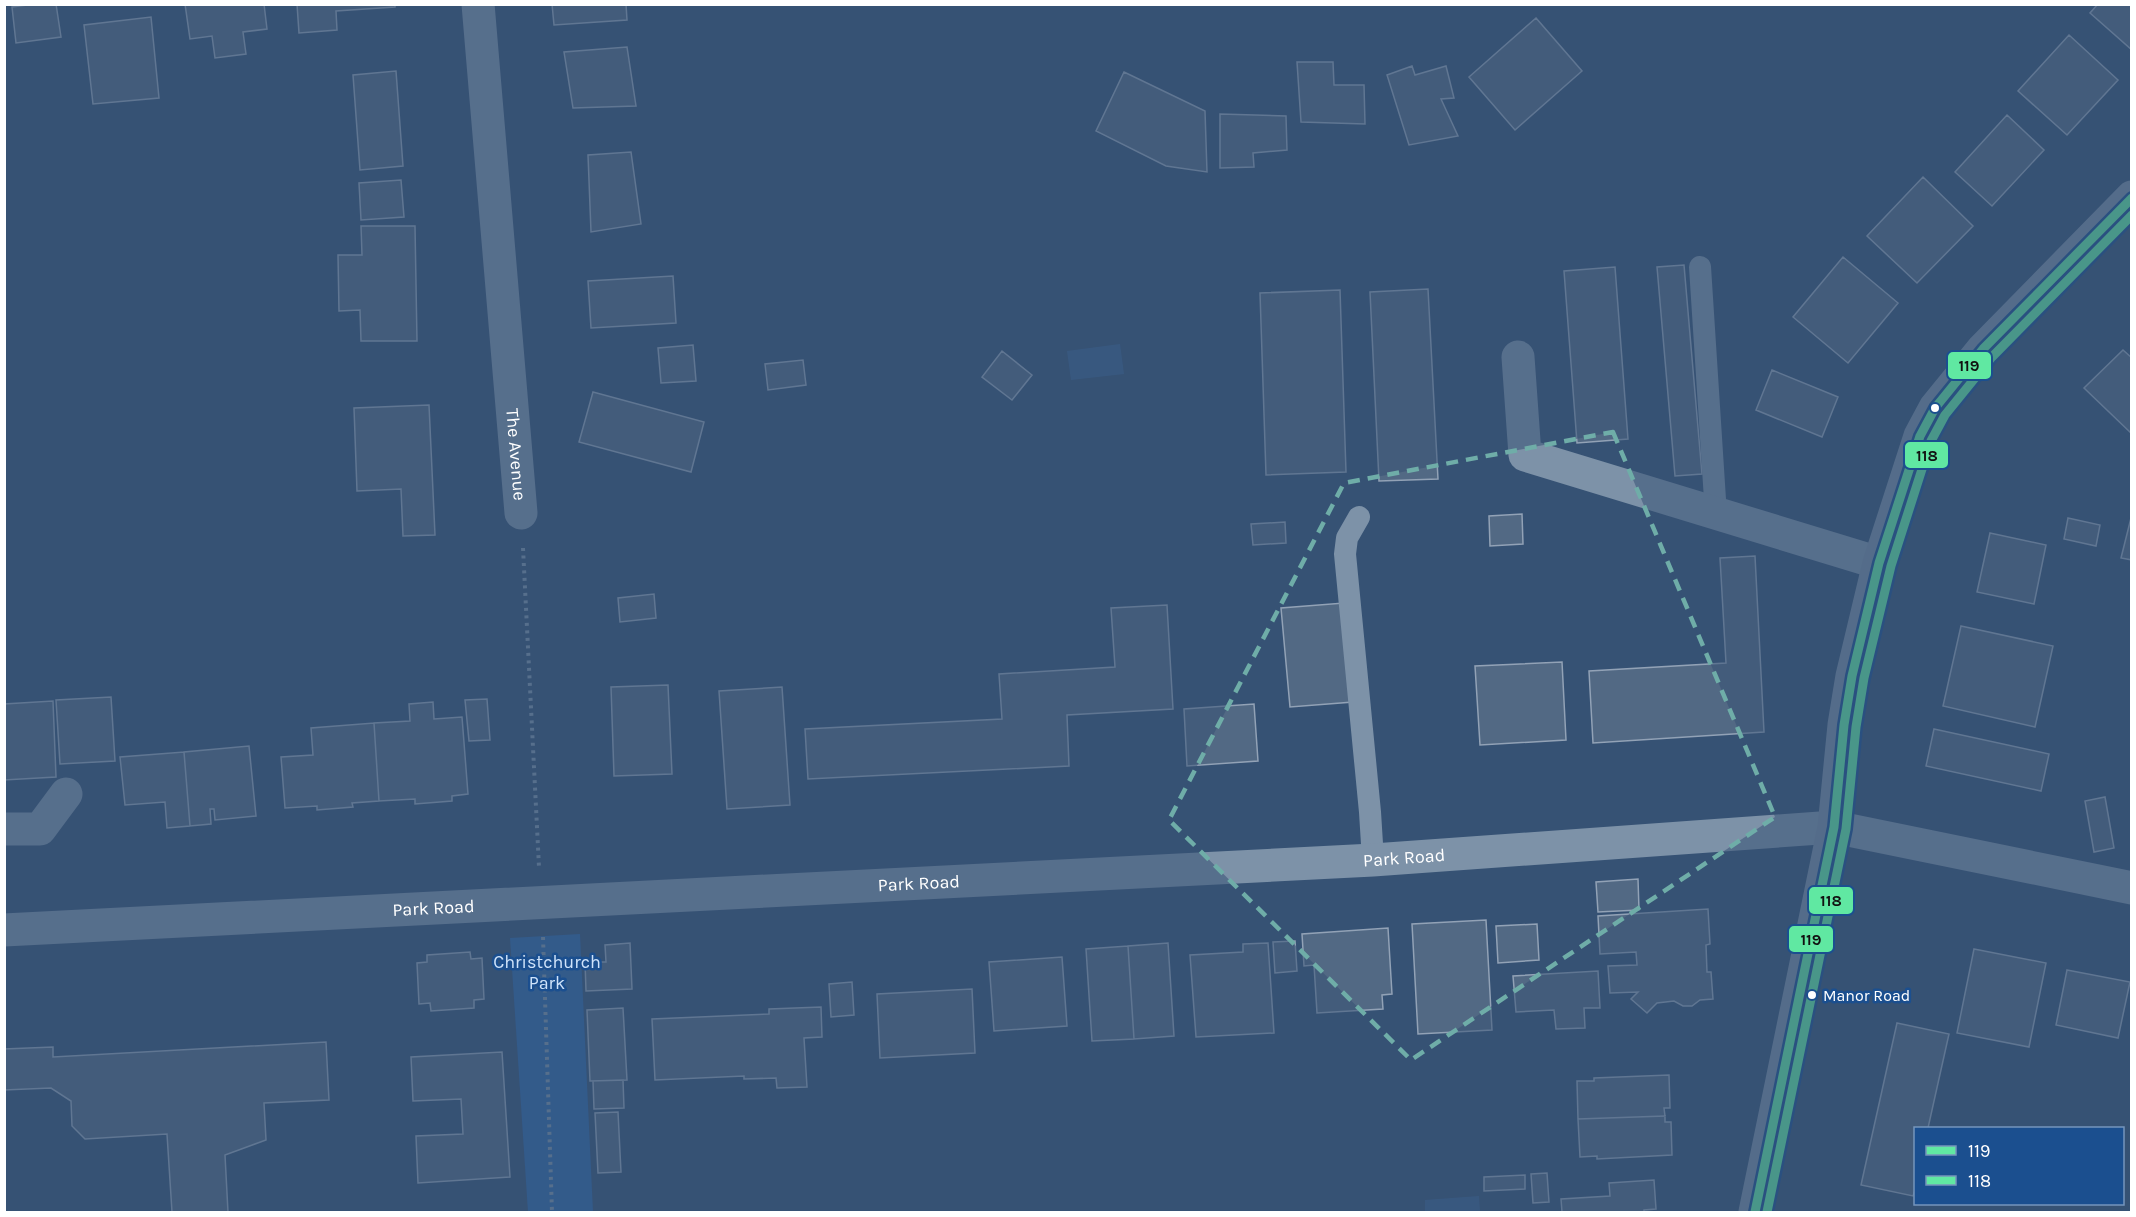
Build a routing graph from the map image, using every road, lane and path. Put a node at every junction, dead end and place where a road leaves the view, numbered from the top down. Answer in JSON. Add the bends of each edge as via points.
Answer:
{"nodes":[{"id":1,"x":478,"y":4,"type":"edge"},
{"id":2,"x":2132,"y":197,"type":"edge"},
{"id":3,"x":1700,"y":267,"type":"dead end"},
{"id":4,"x":1518,"y":357,"type":"dead end"},
{"id":5,"x":521,"y":513,"type":"joint"},
{"id":6,"x":1716,"y":515,"type":"junction"},
{"id":7,"x":1359,"y":517,"type":"dead end"},
{"id":8,"x":1879,"y":563,"type":"junction"},
{"id":9,"x":66,"y":794,"type":"dead end"},
{"id":10,"x":1834,"y":827,"type":"junction"},
{"id":11,"x":4,"y":829,"type":"edge"},
{"id":12,"x":1372,"y":860,"type":"junction"},
{"id":13,"x":2132,"y":888,"type":"edge"},
{"id":14,"x":541,"y":903,"type":"junction"},
{"id":15,"x":4,"y":930,"type":"edge"},
{"id":16,"x":552,"y":1212,"type":"edge"},
{"id":17,"x":1755,"y":1212,"type":"edge"}],
"edges":[{"from":1,"to":5,"type":"street","name":"The Avenue"},
{"from":2,"to":8,"type":"main road","via":[[1983,349],[1935,408],[1920,436]]},
{"from":3,"to":6,"type":"lane"},
{"from":4,"to":6,"type":"street","via":[[1525,455]]},
{"from":5,"to":14,"type":"path","name":"The Avenue"},
{"from":6,"to":8,"type":"street"},
{"from":7,"to":12,"type":"lane","via":[[1347,538],[1345,554]]},
{"from":8,"to":10,"type":"main road","via":[[1852,676]]},
{"from":9,"to":11,"type":"street","via":[[40,828]]},
{"from":10,"to":12,"type":"street","name":"Park Road"},
{"from":10,"to":13,"type":"street"},
{"from":10,"to":17,"type":"main road"},
{"from":12,"to":14,"type":"street","name":"Park Road"},
{"from":14,"to":15,"type":"street","name":"Park Road"},
{"from":14,"to":16,"type":"path","name":"The Avenue"}]}
